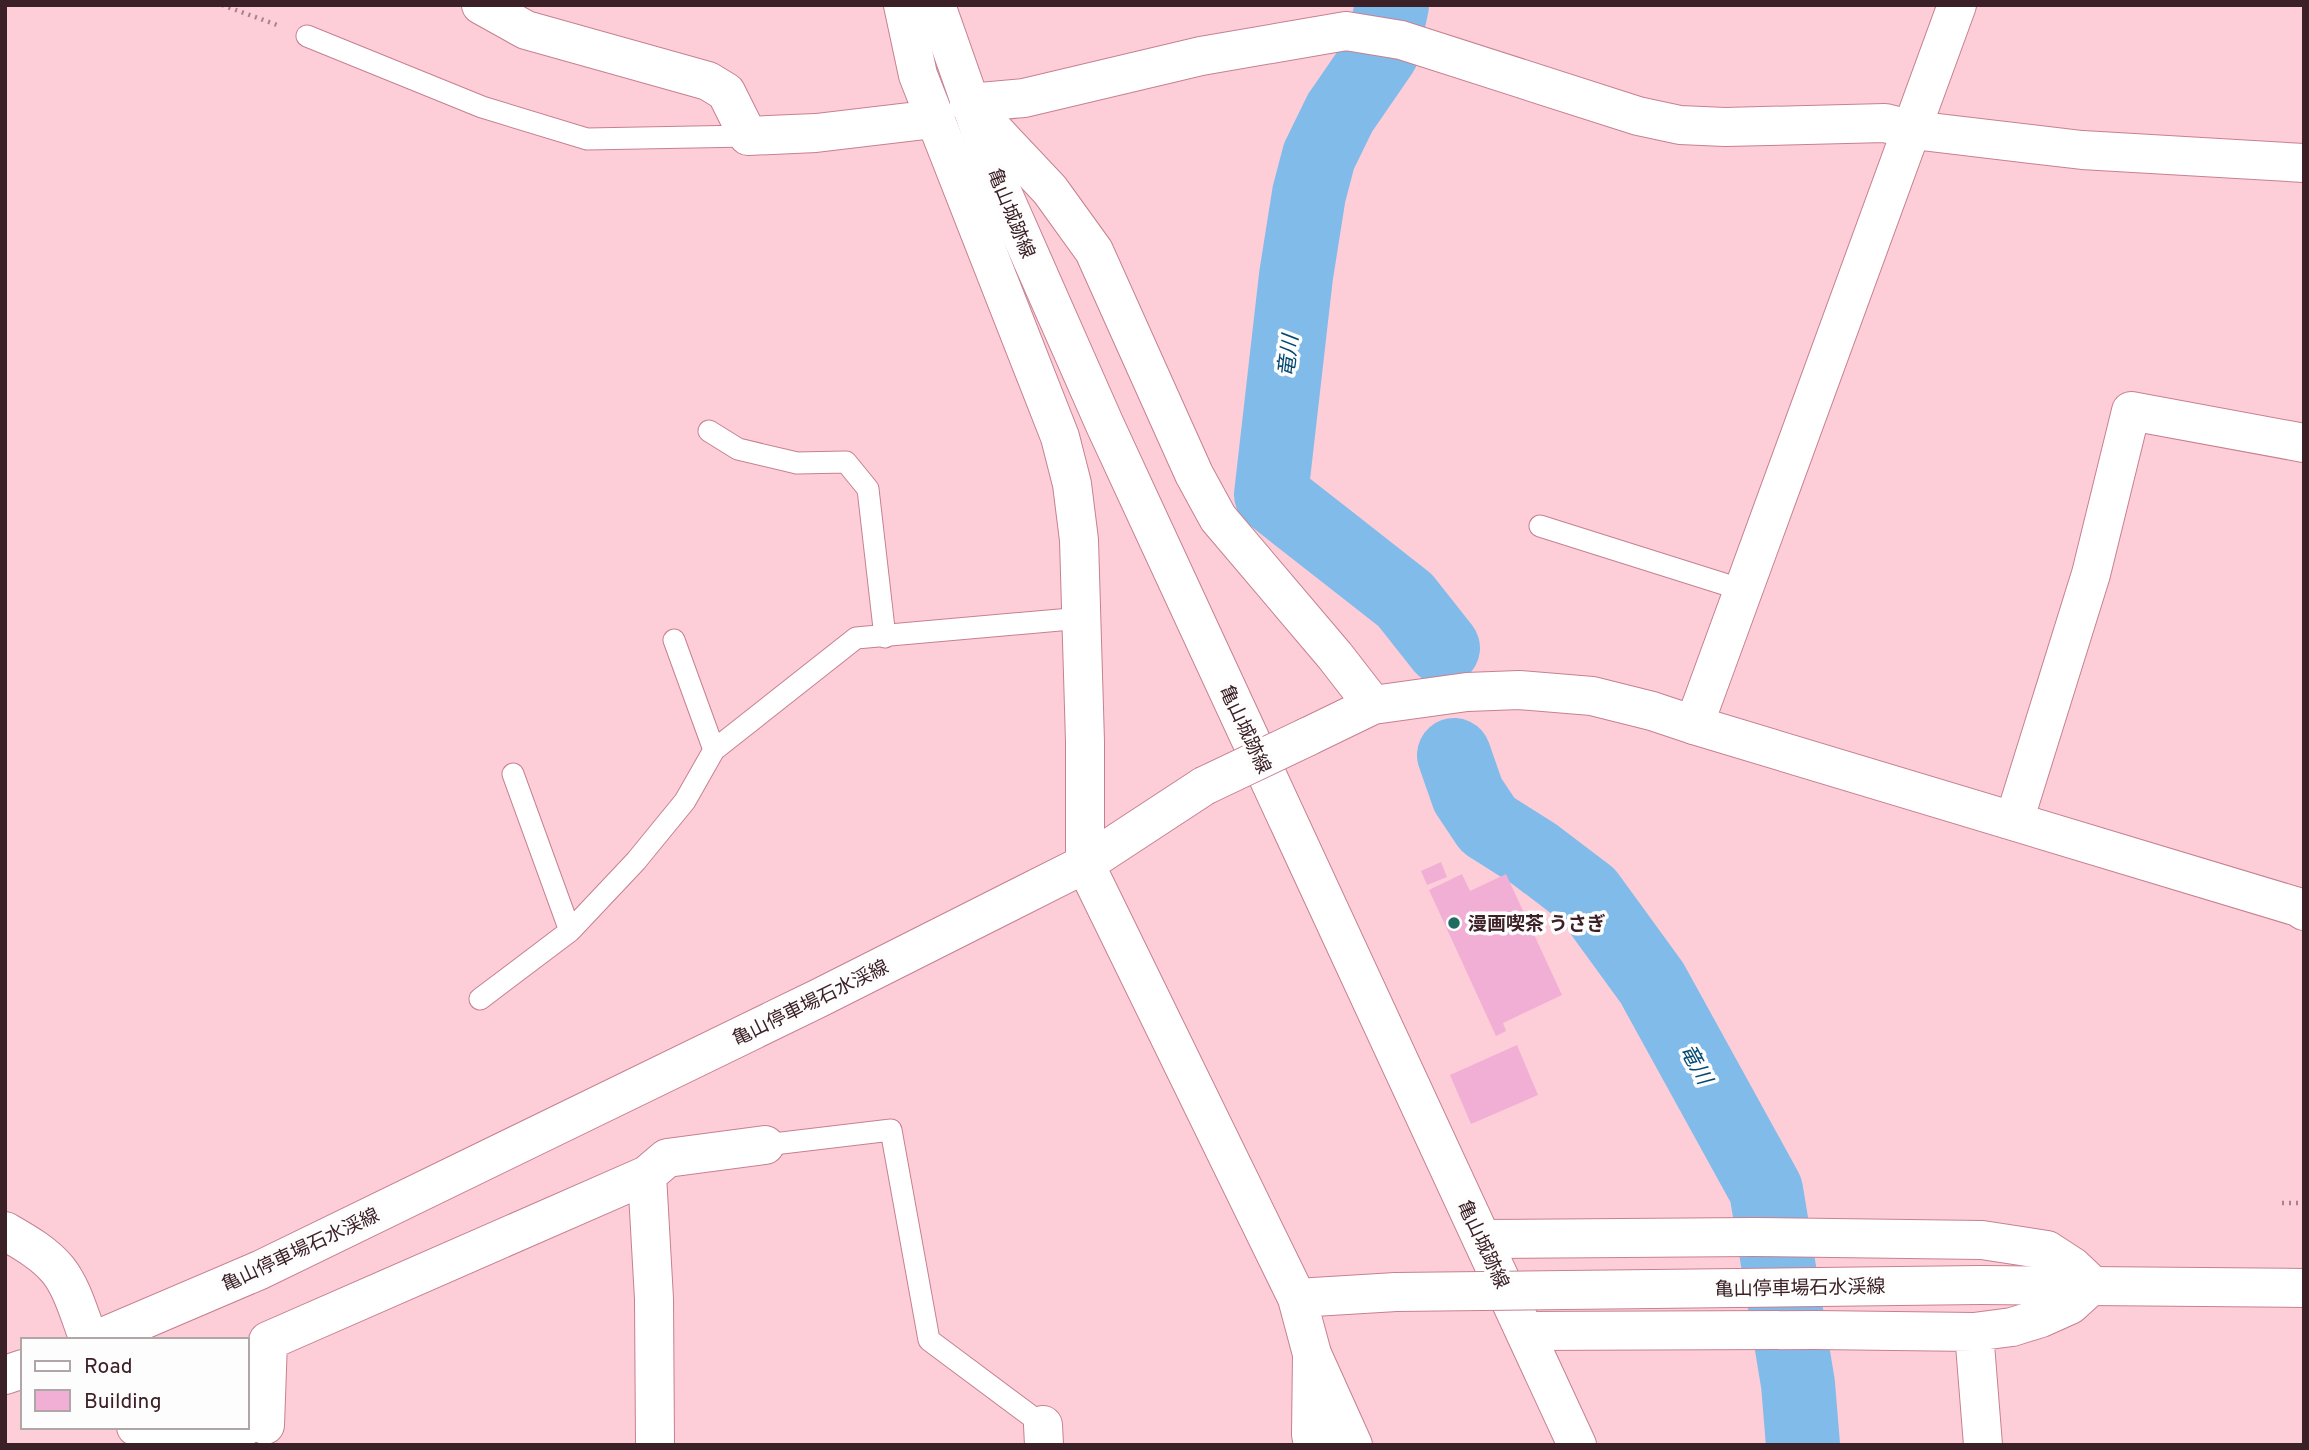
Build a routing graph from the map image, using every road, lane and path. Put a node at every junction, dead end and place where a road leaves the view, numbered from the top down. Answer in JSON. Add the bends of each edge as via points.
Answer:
{"nodes":[{"id":1,"x":222,"y":5,"type":"edge"},
{"id":2,"x":481,"y":5,"type":"edge"},
{"id":3,"x":903,"y":5,"type":"edge"},
{"id":4,"x":936,"y":5,"type":"edge"},
{"id":5,"x":1957,"y":5,"type":"edge"},
{"id":6,"x":307,"y":36,"type":"joint"},
{"id":7,"x":969,"y":103,"type":"junction"},
{"id":8,"x":934,"y":119,"type":"junction"},
{"id":9,"x":1913,"y":130,"type":"junction"},
{"id":10,"x":748,"y":136,"type":"junction"},
{"id":11,"x":2304,"y":163,"type":"edge"},
{"id":12,"x":709,"y":431,"type":"dead end"},
{"id":13,"x":2304,"y":443,"type":"edge"},
{"id":14,"x":1540,"y":526,"type":"dead end"},
{"id":15,"x":1743,"y":590,"type":"junction"},
{"id":16,"x":1082,"y":618,"type":"junction"},
{"id":17,"x":885,"y":636,"type":"junction"},
{"id":18,"x":674,"y":640,"type":"dead end"},
{"id":19,"x":1373,"y":705,"type":"junction"},
{"id":20,"x":1694,"y":725,"type":"junction"},
{"id":21,"x":714,"y":750,"type":"junction"},
{"id":22,"x":513,"y":774,"type":"dead end"},
{"id":23,"x":2014,"y":821,"type":"junction"},
{"id":24,"x":1085,"y":864,"type":"junction"},
{"id":25,"x":2304,"y":911,"type":"edge"},
{"id":26,"x":570,"y":931,"type":"junction"},
{"id":27,"x":481,"y":999,"type":"dead end"},
{"id":28,"x":765,"y":1145,"type":"joint"},
{"id":29,"x":647,"y":1175,"type":"junction"},
{"id":30,"x":2282,"y":1203,"type":"dead end"},
{"id":31,"x":2304,"y":1203,"type":"edge"},
{"id":32,"x":5,"y":1231,"type":"edge"},
{"id":33,"x":1482,"y":1240,"type":"junction"},
{"id":34,"x":2092,"y":1285,"type":"junction"},
{"id":35,"x":2304,"y":1288,"type":"edge"},
{"id":36,"x":1297,"y":1298,"type":"junction"},
{"id":37,"x":1525,"y":1331,"type":"junction"},
{"id":38,"x":1974,"y":1332,"type":"junction"},
{"id":39,"x":88,"y":1338,"type":"edge"},
{"id":40,"x":101,"y":1338,"type":"edge"},
{"id":41,"x":1312,"y":1354,"type":"junction"},
{"id":42,"x":140,"y":1429,"type":"edge"},
{"id":43,"x":255,"y":1431,"type":"edge"},
{"id":44,"x":1043,"y":1435,"type":"edge"},
{"id":45,"x":655,"y":1445,"type":"edge"},
{"id":46,"x":1313,"y":1445,"type":"edge"},
{"id":47,"x":1353,"y":1445,"type":"edge"},
{"id":48,"x":1577,"y":1445,"type":"edge"},
{"id":49,"x":1983,"y":1445,"type":"edge"}],
"edges":[{"from":1,"to":6,"type":"path"},
{"from":2,"to":10,"type":"street","via":[[526,30],[708,81],[726,92]]},
{"from":3,"to":8,"type":"street","via":[[918,75]]},
{"from":4,"to":7,"type":"street","name":"亀山城跡線"},
{"from":5,"to":9,"type":"street"},
{"from":6,"to":10,"type":"lane","via":[[482,107],[587,139]]},
{"from":7,"to":9,"type":"street","via":[[1024,98],[1201,56],[1346,31],[1383,37],[1680,125],[1885,123]]},
{"from":7,"to":19,"type":"street","via":[[1050,190],[1094,251],[1218,518]]},
{"from":7,"to":33,"type":"street","name":"亀山城跡線","via":[[1000,187],[1105,425]]},
{"from":8,"to":10,"type":"street"},
{"from":8,"to":16,"type":"street","via":[[1060,437],[1079,540]]},
{"from":9,"to":11,"type":"street","via":[[2082,150]]},
{"from":9,"to":15,"type":"street"},
{"from":12,"to":17,"type":"lane","via":[[738,449],[797,463],[846,462],[868,489]]},
{"from":13,"to":23,"type":"street","via":[[2131,411],[2091,574]]},
{"from":14,"to":15,"type":"lane"},
{"from":15,"to":20,"type":"street"},
{"from":16,"to":17,"type":"lane"},
{"from":16,"to":24,"type":"street"},
{"from":17,"to":21,"type":"lane","via":[[856,638]]},
{"from":18,"to":21,"type":"lane"},
{"from":19,"to":20,"type":"street","name":"亀山停車場石水渓線","via":[[1519,690],[1592,696]]},
{"from":19,"to":24,"type":"street","name":"亀山停車場石水渓線","bridge":true,"via":[[1204,786]]},
{"from":20,"to":23,"type":"street","name":"亀山停車場石水渓線"},
{"from":21,"to":26,"type":"lane","via":[[685,802]]},
{"from":22,"to":26,"type":"lane"},
{"from":23,"to":25,"type":"street","name":"亀山停車場石水渓線"},
{"from":24,"to":36,"type":"street"},
{"from":24,"to":40,"type":"street","name":"亀山停車場石水渓線","via":[[273,1264]]},
{"from":26,"to":27,"type":"lane"},
{"from":28,"to":29,"type":"street","via":[[667,1158]]},
{"from":28,"to":44,"type":"lane","via":[[891,1130],[929,1339]]},
{"from":29,"to":43,"type":"street","via":[[268,1342]]},
{"from":29,"to":45,"type":"street"},
{"from":30,"to":31,"type":"path"},
{"from":32,"to":39,"type":"street","via":[[60,1272]]},
{"from":33,"to":34,"type":"street","via":[[1982,1240],[2047,1250]]},
{"from":33,"to":37,"type":"street","name":"亀山城跡線"},
{"from":34,"to":35,"type":"street","name":"亀山停車場石水渓線"},
{"from":34,"to":36,"type":"street","name":"亀山停車場石水渓線","bridge":true,"via":[[1396,1292]]},
{"from":34,"to":38,"type":"street","via":[[2070,1305],[2041,1318]]},
{"from":36,"to":41,"type":"street"},
{"from":37,"to":38,"type":"street"},
{"from":37,"to":48,"type":"street","name":"亀山城跡線"},
{"from":38,"to":49,"type":"street"},
{"from":41,"to":46,"type":"street"},
{"from":41,"to":47,"type":"street"},
{"from":42,"to":43,"type":"street","via":[[150,1434]]}]}
